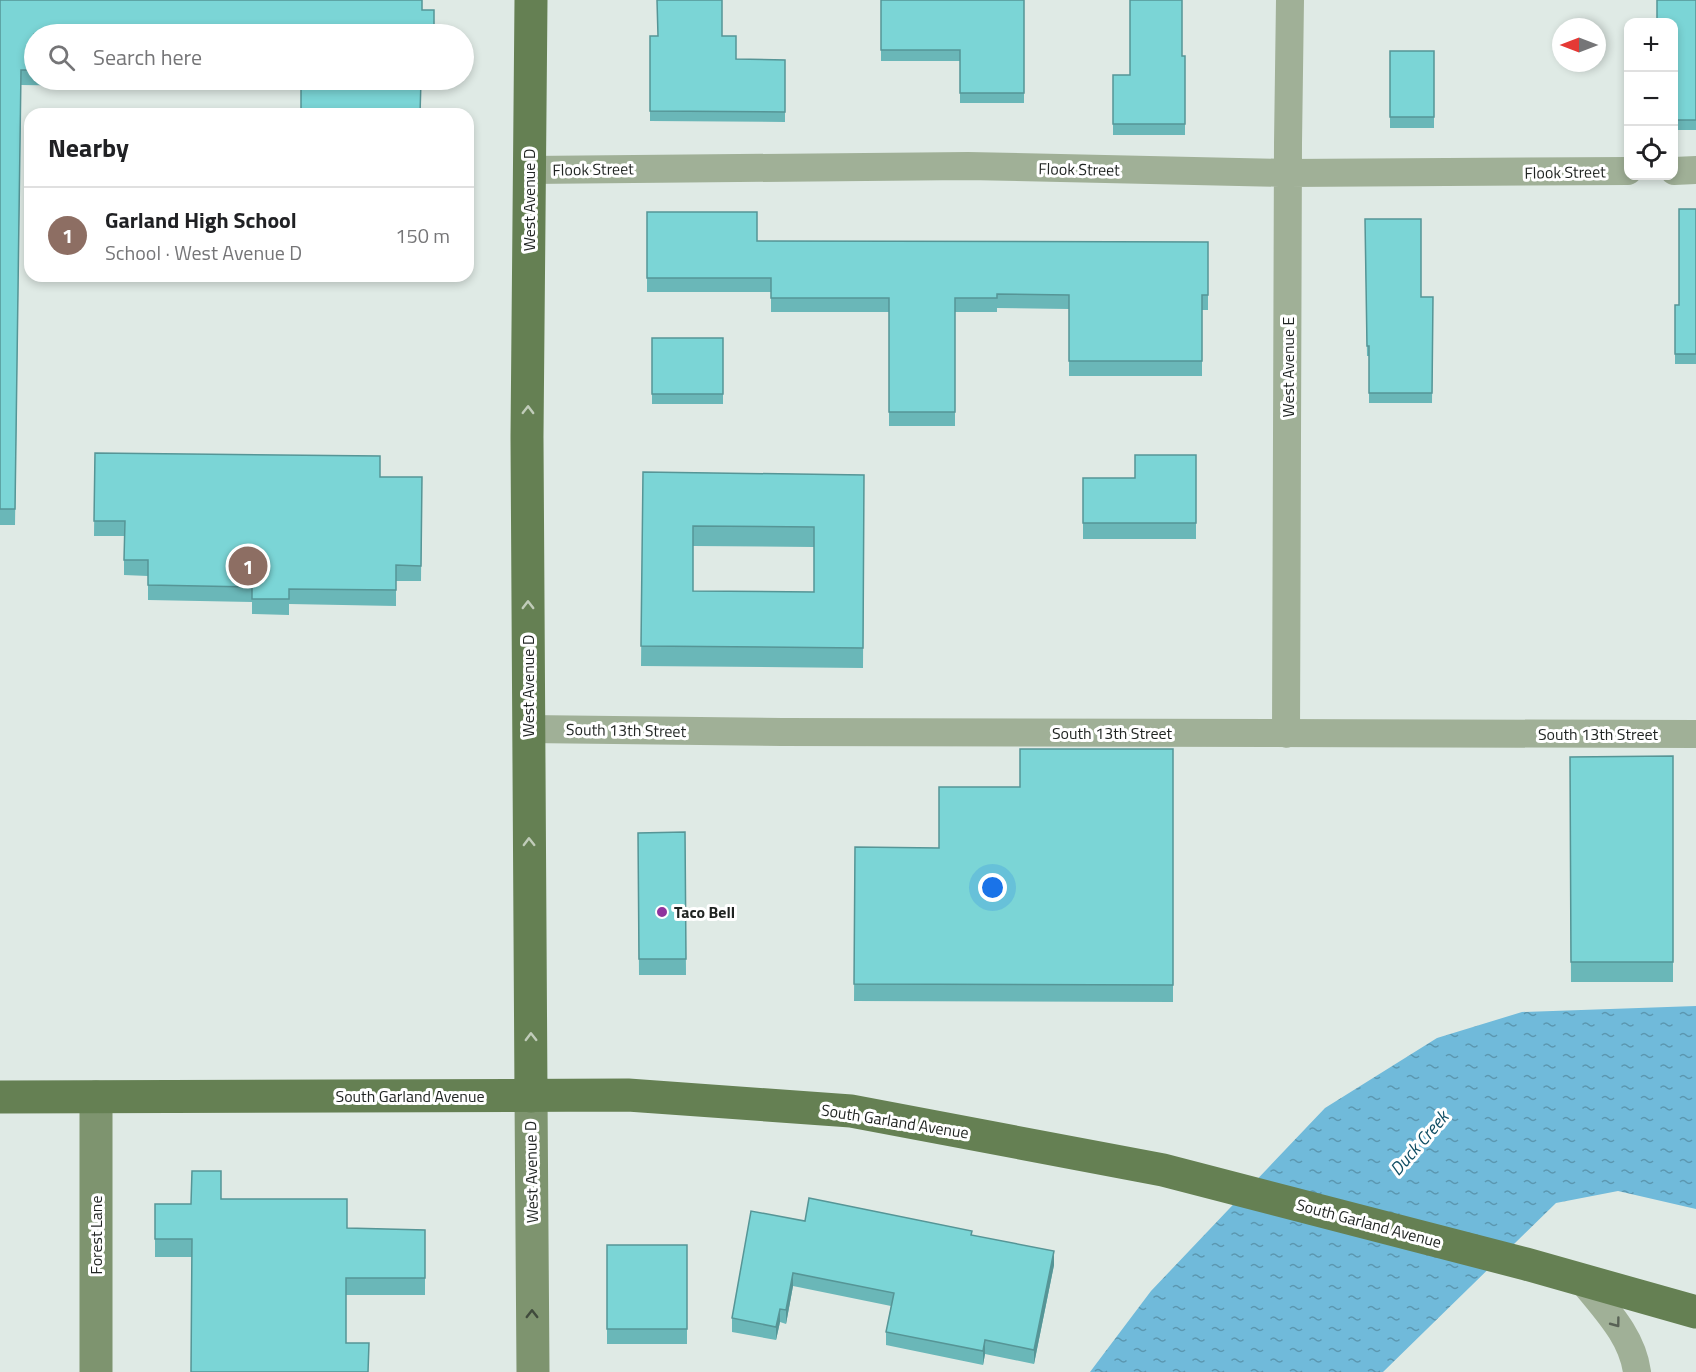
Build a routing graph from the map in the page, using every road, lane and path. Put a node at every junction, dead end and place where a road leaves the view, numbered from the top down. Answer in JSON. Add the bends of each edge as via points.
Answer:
{"nodes":[{"id":1,"x":531,"y":0,"type":"edge"},
{"id":2,"x":1290,"y":0,"type":"edge"},
{"id":3,"x":530,"y":170,"type":"junction"},
{"id":4,"x":1624,"y":171,"type":"edge"},
{"id":5,"x":1678,"y":171,"type":"edge"},
{"id":6,"x":1696,"y":171,"type":"edge"},
{"id":7,"x":1288,"y":173,"type":"junction"},
{"id":8,"x":528,"y":729,"type":"junction"},
{"id":9,"x":1286,"y":734,"type":"junction"},
{"id":10,"x":1696,"y":734,"type":"edge"},
{"id":11,"x":531,"y":1096,"type":"junction"},
{"id":12,"x":0,"y":1097,"type":"edge"},
{"id":13,"x":96,"y":1098,"type":"junction"},
{"id":14,"x":1582,"y":1280,"type":"junction"},
{"id":15,"x":1696,"y":1312,"type":"edge"},
{"id":16,"x":96,"y":1372,"type":"edge"},
{"id":17,"x":532,"y":1372,"type":"edge"},
{"id":18,"x":1637,"y":1372,"type":"edge"}],
"edges":[{"from":1,"to":3,"type":"main road","name":"West Avenue D"},
{"from":2,"to":7,"type":"street","name":"West Avenue E"},
{"from":3,"to":7,"type":"street","name":"Flook Street","via":[[968,166]]},
{"from":8,"to":3,"type":"main road","name":"West Avenue D","one_way":true},
{"from":4,"to":7,"type":"street","name":"Flook Street"},
{"from":5,"to":6,"type":"street"},
{"from":7,"to":9,"type":"street","name":"West Avenue E"},
{"from":8,"to":9,"type":"street","name":"South 13th Street"},
{"from":11,"to":8,"type":"main road","name":"West Avenue D","one_way":true},
{"from":9,"to":10,"type":"street","name":"South 13th Street"},
{"from":11,"to":13,"type":"main road","name":"South Garland Avenue"},
{"from":11,"to":14,"type":"main road","name":"South Garland Avenue","via":[[628,1095],[851,1111],[1163,1170]]},
{"from":17,"to":11,"type":"main road","name":"West Avenue D","one_way":true},
{"from":12,"to":13,"type":"main road","name":"South Garland Avenue"},
{"from":13,"to":16,"type":"main road","name":"Forest Lane"},
{"from":14,"to":15,"type":"main road","name":"South Garland Avenue"},
{"from":14,"to":18,"type":"street","one_way":true,"via":[[1621,1328]]}]}
